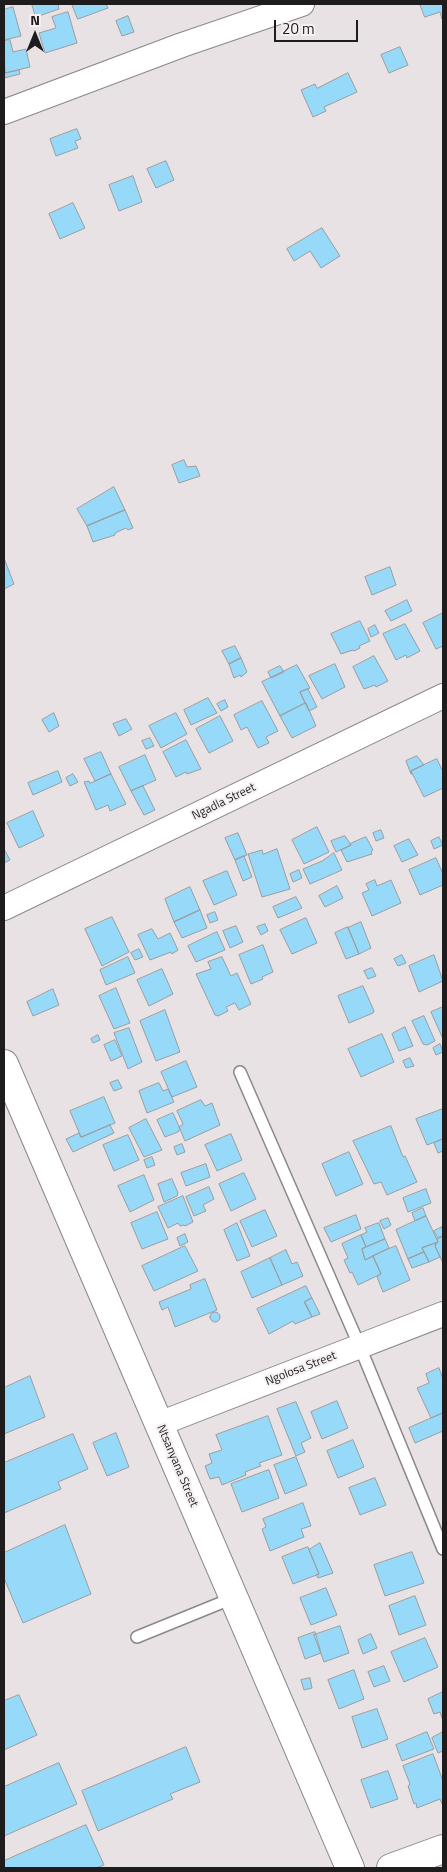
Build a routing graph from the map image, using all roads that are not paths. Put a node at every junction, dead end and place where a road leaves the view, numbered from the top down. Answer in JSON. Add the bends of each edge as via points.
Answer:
{"nodes":[{"id":1,"x":302,"y":4,"type":"edge"},
{"id":2,"x":4,"y":112,"type":"edge"},
{"id":3,"x":443,"y":696,"type":"edge"},
{"id":4,"x":4,"y":908,"type":"edge"},
{"id":5,"x":4,"y":1064,"type":"edge"},
{"id":6,"x":240,"y":1072,"type":"dead end"},
{"id":7,"x":443,"y":1314,"type":"edge"},
{"id":8,"x":360,"y":1347,"type":"junction"},
{"id":9,"x":159,"y":1424,"type":"junction"},
{"id":10,"x":443,"y":1549,"type":"edge"},
{"id":11,"x":233,"y":1598,"type":"junction"},
{"id":12,"x":137,"y":1637,"type":"dead end"},
{"id":13,"x":443,"y":1849,"type":"edge"},
{"id":14,"x":350,"y":1868,"type":"edge"},
{"id":15,"x":391,"y":1868,"type":"edge"}],
"edges":[{"from":1,"to":2,"type":"street"},
{"from":3,"to":4,"type":"street","name":"Ngadla Street"},
{"from":5,"to":9,"type":"street","name":"Ntsanyana Street"},
{"from":6,"to":8,"type":"lane"},
{"from":7,"to":8,"type":"street","name":"Ngolosa Street"},
{"from":8,"to":9,"type":"street","name":"Ngolosa Street"},
{"from":8,"to":10,"type":"lane"},
{"from":9,"to":11,"type":"street","name":"Ntsanyana Street"},
{"from":11,"to":12,"type":"lane"},
{"from":11,"to":14,"type":"street","name":"Ntsanyana Street"},
{"from":13,"to":15,"type":"street"}]}
